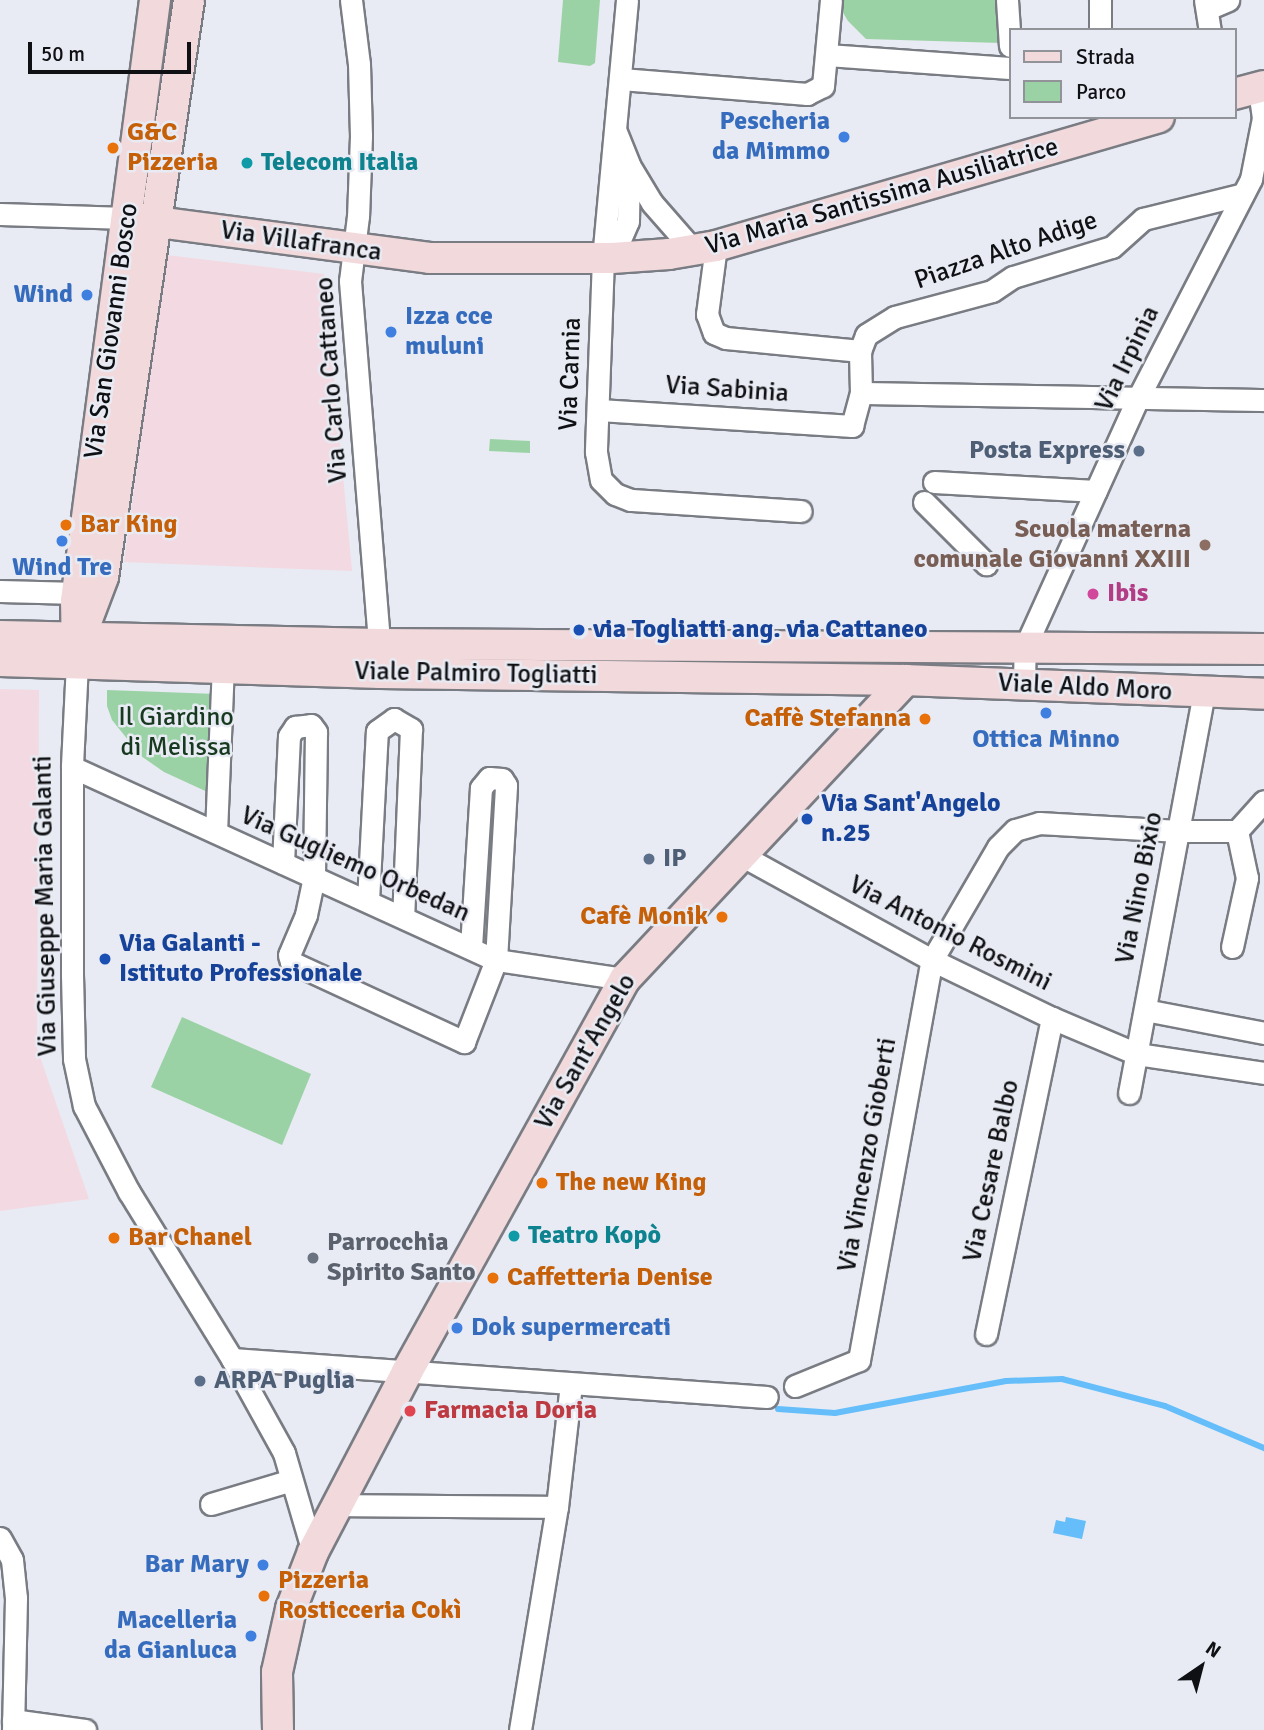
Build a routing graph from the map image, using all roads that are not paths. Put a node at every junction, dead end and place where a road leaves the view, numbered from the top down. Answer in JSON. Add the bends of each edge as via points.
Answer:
{"nodes":[{"id":1,"x":155,"y":0,"type":"edge"},
{"id":2,"x":189,"y":0,"type":"edge"},
{"id":3,"x":351,"y":0,"type":"edge"},
{"id":4,"x":627,"y":0,"type":"edge"},
{"id":5,"x":831,"y":0,"type":"edge"},
{"id":6,"x":1007,"y":0,"type":"edge"},
{"id":7,"x":1100,"y":0,"type":"edge"},
{"id":8,"x":1228,"y":0,"type":"edge"},
{"id":9,"x":1208,"y":13,"type":"edge"},
{"id":10,"x":1100,"y":28,"type":"edge"},
{"id":11,"x":1009,"y":31,"type":"edge"},
{"id":12,"x":827,"y":55,"type":"junction"},
{"id":13,"x":1009,"y":68,"type":"edge"},
{"id":14,"x":621,"y":79,"type":"junction"},
{"id":15,"x":1253,"y":89,"type":"edge"},
{"id":16,"x":1146,"y":119,"type":"edge"},
{"id":17,"x":1104,"y":126,"type":"edge"},
{"id":18,"x":616,"y":132,"type":"junction"},
{"id":19,"x":629,"y":165,"type":"junction"},
{"id":20,"x":1253,"y":180,"type":"edge"},
{"id":21,"x":0,"y":214,"type":"edge"},
{"id":22,"x":141,"y":220,"type":"junction"},
{"id":23,"x":705,"y":248,"type":"junction"},
{"id":24,"x":353,"y":250,"type":"junction"},
{"id":25,"x":607,"y":258,"type":"junction"},
{"id":26,"x":863,"y":343,"type":"junction"},
{"id":27,"x":861,"y":393,"type":"junction"},
{"id":28,"x":1137,"y":400,"type":"junction"},
{"id":29,"x":1264,"y":400,"type":"edge"},
{"id":30,"x":599,"y":410,"type":"junction"},
{"id":31,"x":934,"y":482,"type":"dead end"},
{"id":32,"x":1096,"y":491,"type":"junction"},
{"id":33,"x":924,"y":502,"type":"dead end"},
{"id":34,"x":801,"y":511,"type":"dead end"},
{"id":35,"x":986,"y":564,"type":"dead end"},
{"id":36,"x":0,"y":591,"type":"edge"},
{"id":37,"x":78,"y":593,"type":"junction"},
{"id":38,"x":0,"y":636,"type":"edge"},
{"id":39,"x":936,"y":646,"type":"junction"},
{"id":40,"x":1026,"y":647,"type":"junction"},
{"id":41,"x":1264,"y":649,"type":"edge"},
{"id":42,"x":78,"y":651,"type":"junction"},
{"id":43,"x":380,"y":659,"type":"junction"},
{"id":44,"x":0,"y":661,"type":"edge"},
{"id":45,"x":223,"y":668,"type":"junction"},
{"id":46,"x":906,"y":680,"type":"junction"},
{"id":47,"x":1024,"y":686,"type":"junction"},
{"id":48,"x":1204,"y":693,"type":"junction"},
{"id":49,"x":1264,"y":694,"type":"edge"},
{"id":50,"x":72,"y":767,"type":"junction"},
{"id":51,"x":1264,"y":800,"type":"edge"},
{"id":52,"x":1179,"y":831,"type":"junction"},
{"id":53,"x":1237,"y":831,"type":"junction"},
{"id":54,"x":216,"y":832,"type":"junction"},
{"id":55,"x":741,"y":855,"type":"junction"},
{"id":56,"x":283,"y":863,"type":"junction"},
{"id":57,"x":314,"y":877,"type":"junction"},
{"id":58,"x":368,"y":901,"type":"junction"},
{"id":59,"x":403,"y":917,"type":"junction"},
{"id":60,"x":1232,"y":947,"type":"dead end"},
{"id":61,"x":471,"y":948,"type":"junction"},
{"id":62,"x":496,"y":960,"type":"junction"},
{"id":63,"x":932,"y":960,"type":"junction"},
{"id":64,"x":625,"y":979,"type":"junction"},
{"id":65,"x":1146,"y":1010,"type":"junction"},
{"id":66,"x":1052,"y":1018,"type":"junction"},
{"id":67,"x":1264,"y":1033,"type":"edge"},
{"id":68,"x":1138,"y":1054,"type":"junction"},
{"id":69,"x":1264,"y":1073,"type":"edge"},
{"id":70,"x":1129,"y":1093,"type":"dead end"},
{"id":71,"x":986,"y":1334,"type":"dead end"},
{"id":72,"x":232,"y":1359,"type":"junction"},
{"id":73,"x":407,"y":1371,"type":"junction"},
{"id":74,"x":571,"y":1384,"type":"junction"},
{"id":75,"x":794,"y":1386,"type":"dead end"},
{"id":76,"x":766,"y":1397,"type":"dead end"},
{"id":77,"x":292,"y":1480,"type":"junction"},
{"id":78,"x":211,"y":1504,"type":"dead end"},
{"id":79,"x":337,"y":1505,"type":"junction"},
{"id":80,"x":557,"y":1507,"type":"junction"},
{"id":81,"x":0,"y":1538,"type":"edge"},
{"id":82,"x":313,"y":1552,"type":"junction"},
{"id":83,"x":13,"y":1725,"type":"edge"},
{"id":84,"x":85,"y":1730,"type":"edge"},
{"id":85,"x":278,"y":1730,"type":"edge"},
{"id":86,"x":520,"y":1730,"type":"edge"}],
"edges":[{"from":1,"to":22,"type":"street","name":"Via San Giovanni Bosco"},
{"from":2,"to":22,"type":"street","name":"Via San Giovanni Bosco"},
{"from":3,"to":24,"type":"street","name":"Via Carlo Cattaneo","via":[[361,136]]},
{"from":4,"to":14,"type":"street","name":"Via Carnia"},
{"from":5,"to":12,"type":"street"},
{"from":6,"to":11,"type":"street"},
{"from":7,"to":10,"type":"street"},
{"from":8,"to":9,"type":"street"},
{"from":12,"to":13,"type":"street"},
{"from":12,"to":14,"type":"street","via":[[823,86],[807,94]]},
{"from":14,"to":18,"type":"street","name":"Via Carnia"},
{"from":15,"to":20,"type":"street","name":"Via Irpinia","via":[[1263,118]]},
{"from":16,"to":17,"type":"street","name":"Via Maria Santissima Ausiliatrice"},
{"from":17,"to":23,"type":"street","name":"Via Maria Santissima Ausiliatrice"},
{"from":18,"to":19,"type":"street"},
{"from":18,"to":25,"type":"street","name":"Via Carnia"},
{"from":19,"to":23,"type":"street","via":[[652,203]]},
{"from":19,"to":25,"type":"street","via":[[628,221]]},
{"from":20,"to":26,"type":"street","name":"Piazza Alto Adige","via":[[1143,219],[1112,247],[1013,277],[992,291],[895,317]]},
{"from":20,"to":28,"type":"street","name":"Via Irpinia"},
{"from":21,"to":22,"type":"street","name":"Via Villafranca"},
{"from":22,"to":24,"type":"street","name":"Via Villafranca"},
{"from":22,"to":37,"type":"street","name":"Via San Giovanni Bosco"},
{"from":22,"to":42,"type":"street","via":[[103,577]]},
{"from":23,"to":25,"type":"street","name":"Via Maria Santissima Ausiliatrice"},
{"from":23,"to":26,"type":"street","via":[[708,314],[714,333],[726,338]]},
{"from":24,"to":25,"type":"street","name":"Via Villafranca","via":[[429,258]]},
{"from":24,"to":43,"type":"street","name":"Via Carlo Cattaneo","via":[[350,281]]},
{"from":25,"to":30,"type":"street","name":"Via Carnia"},
{"from":26,"to":27,"type":"street"},
{"from":27,"to":28,"type":"street"},
{"from":27,"to":30,"type":"street","name":"Via Sabinia","via":[[852,426]]},
{"from":28,"to":29,"type":"street"},
{"from":28,"to":32,"type":"street","name":"Via Irpinia"},
{"from":30,"to":34,"type":"street","name":"Via Carnia","via":[[597,463],[601,480],[631,500]]},
{"from":31,"to":32,"type":"street"},
{"from":32,"to":40,"type":"street","name":"Via Irpinia"},
{"from":33,"to":35,"type":"street"},
{"from":36,"to":37,"type":"street"},
{"from":37,"to":42,"type":"street","name":"Via San Giovanni Bosco"},
{"from":38,"to":42,"type":"street","name":"Viale Palmiro Togliatti"},
{"from":39,"to":40,"type":"street","name":"Viale Palmiro Togliatti"},
{"from":39,"to":43,"type":"street","name":"Viale Palmiro Togliatti"},
{"from":39,"to":46,"type":"street"},
{"from":40,"to":41,"type":"street","name":"Viale Aldo Moro"},
{"from":40,"to":47,"type":"street","name":"Via Irpinia"},
{"from":42,"to":43,"type":"street","name":"Viale Palmiro Togliatti"},
{"from":42,"to":44,"type":"street","name":"Viale Palmiro Togliatti"},
{"from":42,"to":45,"type":"street","name":"Viale Palmiro Togliatti"},
{"from":42,"to":50,"type":"street","name":"Via Giuseppe Maria Galanti"},
{"from":43,"to":45,"type":"street","name":"Viale Palmiro Togliatti"},
{"from":43,"to":46,"type":"street","name":"Viale Palmiro Togliatti"},
{"from":45,"to":54,"type":"street"},
{"from":46,"to":47,"type":"street","name":"Viale Aldo Moro"},
{"from":46,"to":55,"type":"street","name":"Via Sant'Angelo"},
{"from":47,"to":48,"type":"street","name":"Viale Aldo Moro"},
{"from":48,"to":49,"type":"street","name":"Viale Aldo Moro"},
{"from":48,"to":52,"type":"street","name":"Via Nino Bixio"},
{"from":50,"to":54,"type":"street","name":"Via Gugliemo Orbedan"},
{"from":50,"to":72,"type":"street","name":"Via Giuseppe Maria Galanti","via":[[74,1059],[84,1106],[129,1192]]},
{"from":51,"to":53,"type":"street"},
{"from":52,"to":53,"type":"street","name":"Via Vincenzo Gioberti"},
{"from":52,"to":63,"type":"street","name":"Via Vincenzo Gioberti","via":[[1039,823],[1015,830],[998,847]]},
{"from":52,"to":65,"type":"street","name":"Via Nino Bixio"},
{"from":53,"to":60,"type":"street","via":[[1247,878]]},
{"from":54,"to":56,"type":"street","name":"Via Gugliemo Orbedan"},
{"from":55,"to":63,"type":"street","name":"Via Antonio Rosmini"},
{"from":55,"to":64,"type":"street","name":"Via Sant'Angelo"},
{"from":56,"to":57,"type":"street","name":"Via Gugliemo Orbedan"},
{"from":56,"to":57,"type":"street","via":[[289,736],[295,727],[311,725],[316,732]]},
{"from":57,"to":58,"type":"street","name":"Via Gugliemo Orbedan"},
{"from":57,"to":62,"type":"street","via":[[306,915],[289,956],[295,966],[464,1042]]},
{"from":58,"to":59,"type":"street","name":"Via Gugliemo Orbedan"},
{"from":58,"to":59,"type":"street","via":[[377,731],[394,719],[411,729]]},
{"from":59,"to":61,"type":"street","name":"Via Gugliemo Orbedan"},
{"from":61,"to":62,"type":"street","name":"Via Gugliemo Orbedan"},
{"from":61,"to":62,"type":"street","via":[[481,788],[495,777],[506,785]]},
{"from":62,"to":64,"type":"street","name":"Via Gugliemo Orbedan"},
{"from":63,"to":66,"type":"street","name":"Via Antonio Rosmini"},
{"from":63,"to":75,"type":"street","name":"Via Vincenzo Gioberti","via":[[859,1360]]},
{"from":64,"to":73,"type":"street","name":"Via Sant'Angelo"},
{"from":65,"to":67,"type":"street"},
{"from":65,"to":68,"type":"street","name":"Via Nino Bixio"},
{"from":66,"to":68,"type":"street","name":"Via Antonio Rosmini"},
{"from":66,"to":71,"type":"street","name":"Via Cesare Balbo"},
{"from":68,"to":69,"type":"street","name":"Via Antonio Rosmini"},
{"from":68,"to":70,"type":"street","name":"Via Nino Bixio"},
{"from":72,"to":73,"type":"street"},
{"from":72,"to":77,"type":"street","name":"Via Giuseppe Maria Galanti","via":[[284,1452]]},
{"from":73,"to":74,"type":"street"},
{"from":73,"to":79,"type":"street","name":"Via Sant'Angelo"},
{"from":74,"to":76,"type":"street"},
{"from":74,"to":80,"type":"street"},
{"from":77,"to":78,"type":"street"},
{"from":77,"to":82,"type":"street","name":"Via Giuseppe Maria Galanti"},
{"from":79,"to":80,"type":"street"},
{"from":79,"to":82,"type":"street","name":"Via Sant'Angelo"},
{"from":80,"to":86,"type":"street"},
{"from":81,"to":83,"type":"street","via":[[12,1560],[16,1598]]},
{"from":82,"to":85,"type":"street","name":"Via Sant'Angelo","via":[[291,1608],[277,1672]]},
{"from":83,"to":84,"type":"street"}]}
